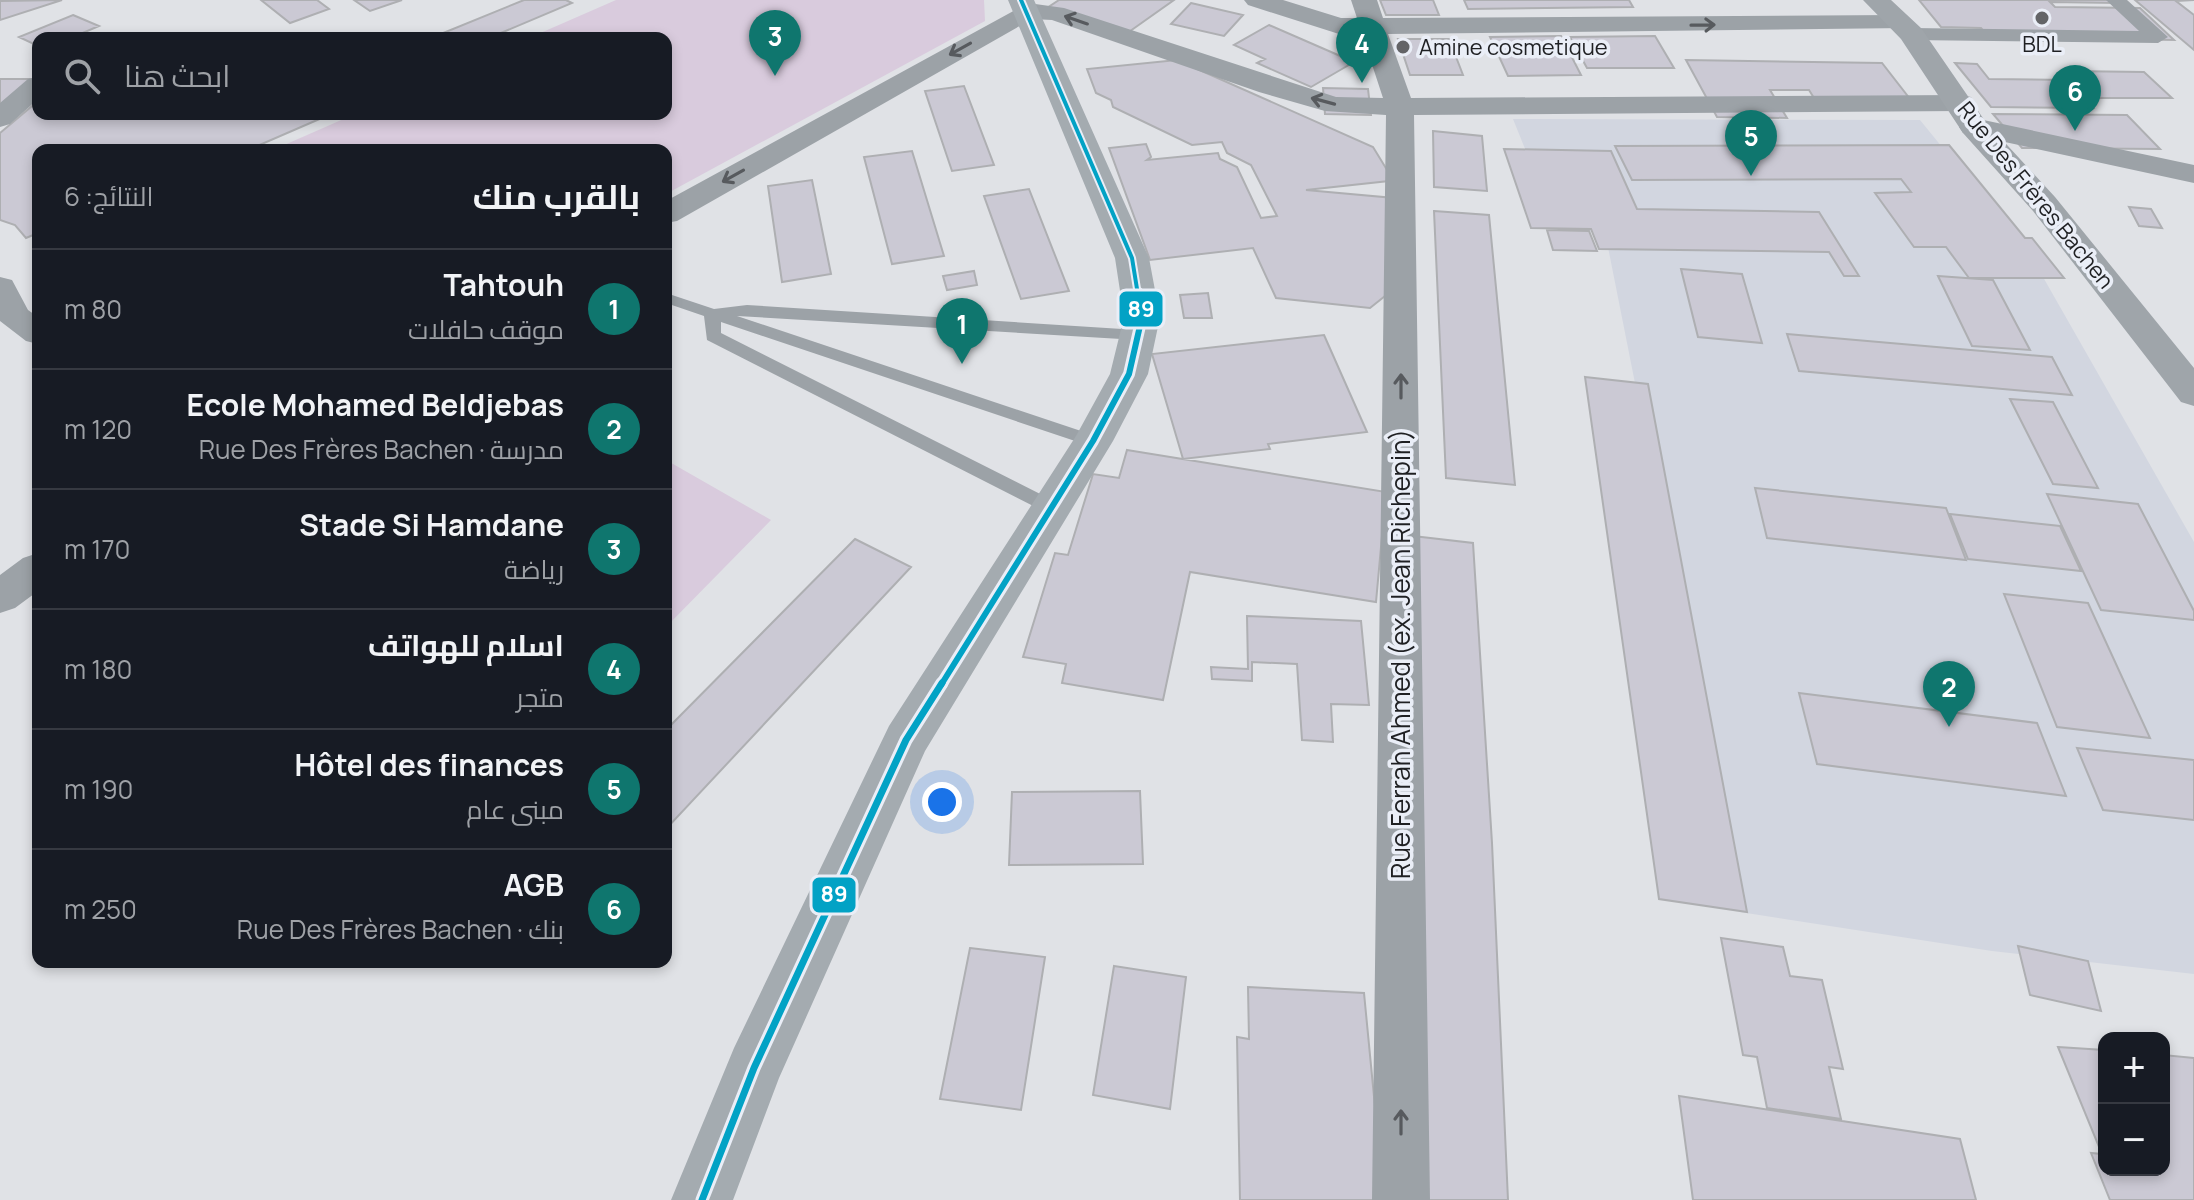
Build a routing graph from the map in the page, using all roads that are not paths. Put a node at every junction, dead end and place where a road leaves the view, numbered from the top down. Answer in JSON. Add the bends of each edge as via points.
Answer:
{"nodes":[{"id":1,"x":1257,"y":0,"type":"edge"},
{"id":2,"x":1364,"y":0,"type":"edge"},
{"id":3,"x":1445,"y":0,"type":"edge"},
{"id":4,"x":1644,"y":0,"type":"edge"},
{"id":5,"x":1876,"y":0,"type":"edge"},
{"id":6,"x":2116,"y":0,"type":"edge"},
{"id":7,"x":1025,"y":5,"type":"edge"},
{"id":8,"x":1661,"y":25,"type":"junction"},
{"id":9,"x":1373,"y":26,"type":"junction"},
{"id":10,"x":1457,"y":27,"type":"junction"},
{"id":11,"x":1904,"y":28,"type":"junction"},
{"id":12,"x":32,"y":90,"type":"edge"},
{"id":13,"x":1400,"y":107,"type":"junction"},
{"id":14,"x":1968,"y":115,"type":"junction"},
{"id":15,"x":0,"y":118,"type":"edge"},
{"id":16,"x":2194,"y":174,"type":"edge"},
{"id":17,"x":672,"y":211,"type":"edge"},
{"id":18,"x":0,"y":287,"type":"edge"},
{"id":19,"x":672,"y":300,"type":"edge"},
{"id":20,"x":712,"y":314,"type":"junction"},
{"id":21,"x":32,"y":329,"type":"edge"},
{"id":22,"x":1138,"y":335,"type":"junction"},
{"id":23,"x":2194,"y":393,"type":"edge"},
{"id":24,"x":1093,"y":441,"type":"junction"},
{"id":25,"x":1051,"y":508,"type":"junction"},
{"id":26,"x":32,"y":573,"type":"edge"},
{"id":27,"x":0,"y":597,"type":"edge"},
{"id":28,"x":702,"y":1200,"type":"edge"},
{"id":29,"x":1401,"y":1200,"type":"edge"}],
"edges":[{"from":1,"to":9,"type":"street","via":[[1339,26]]},
{"from":2,"to":9,"type":"street","name":"Rue Ferrah Ahmed (ex. Jean Richepin)"},
{"from":3,"to":10,"type":"street"},
{"from":4,"to":8,"type":"street"},
{"from":5,"to":11,"type":"main road","name":"Rue Des Frères Bachen"},
{"from":6,"to":11,"type":"street","via":[[2158,37]]},
{"from":13,"to":7,"type":"street","one_way":true,"via":[[1335,105]]},
{"from":7,"to":17,"type":"street","one_way":true},
{"from":7,"to":22,"type":"main road","via":[[1132,258],[1142,317]]},
{"from":8,"to":10,"type":"street"},
{"from":8,"to":11,"type":"street","one_way":true},
{"from":9,"to":10,"type":"street"},
{"from":9,"to":13,"type":"street","name":"Rue Ferrah Ahmed (ex. Jean Richepin)"},
{"from":11,"to":14,"type":"main road","name":"Rue Des Frères Bachen"},
{"from":12,"to":15,"type":"street"},
{"from":13,"to":14,"type":"street"},
{"from":29,"to":13,"type":"street","name":"Rue Ferrah Ahmed (ex. Jean Richepin)","one_way":true},
{"from":14,"to":16,"type":"street"},
{"from":14,"to":23,"type":"main road","name":"Rue Des Frères Bachen"},
{"from":18,"to":21,"type":"street","via":[[14,316]]},
{"from":19,"to":20,"type":"lane"},
{"from":20,"to":22,"type":"lane","via":[[747,310]]},
{"from":20,"to":24,"type":"lane"},
{"from":20,"to":25,"type":"lane","via":[[713,336]]},
{"from":22,"to":24,"type":"main road","via":[[1129,374]]},
{"from":24,"to":25,"type":"main road"},
{"from":25,"to":28,"type":"main road","via":[[906,740],[754,1068]]},
{"from":26,"to":27,"type":"street"}]}
